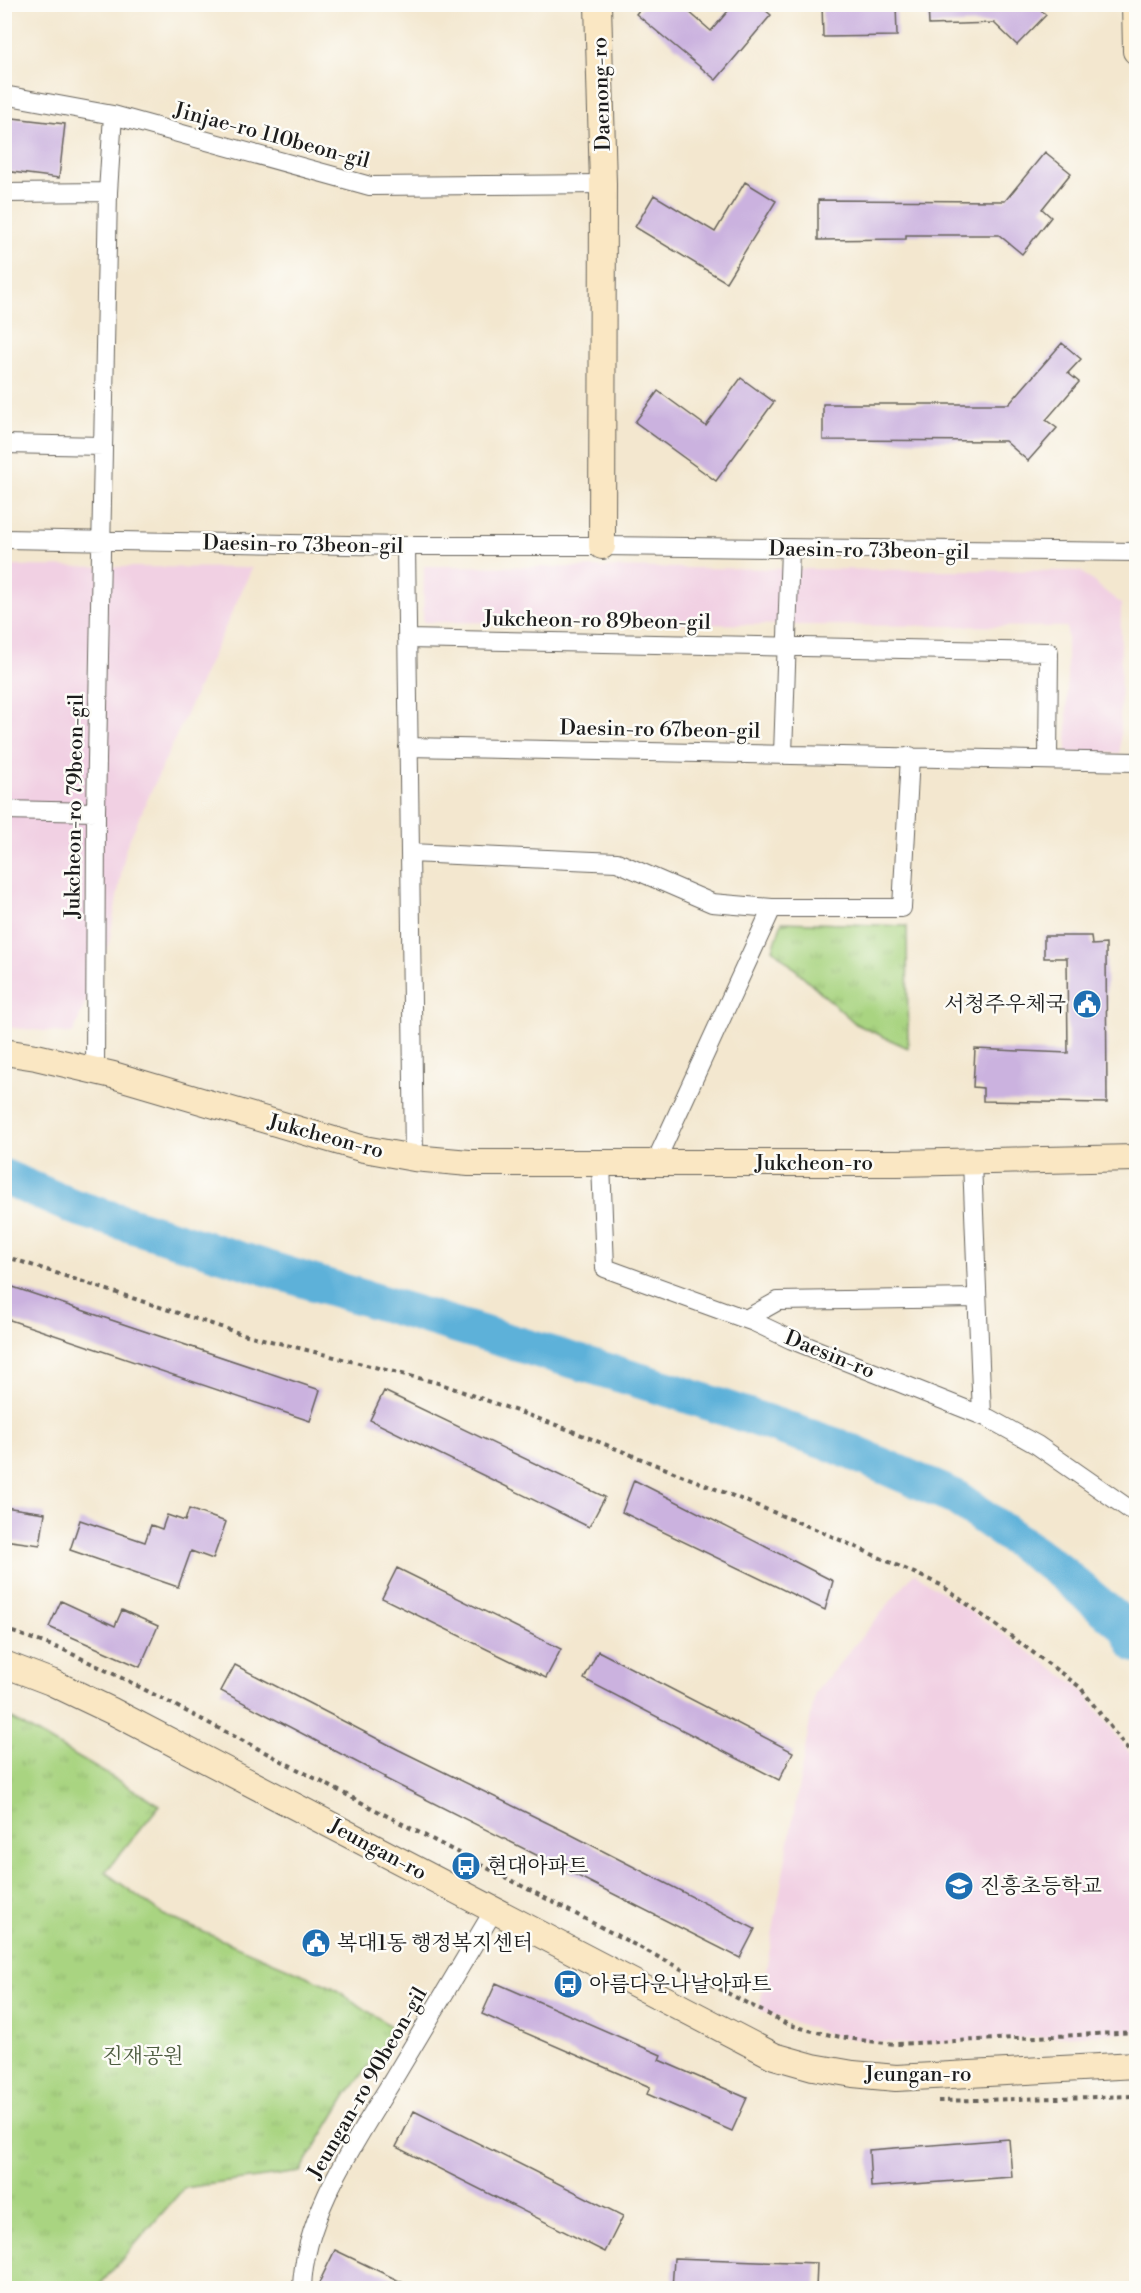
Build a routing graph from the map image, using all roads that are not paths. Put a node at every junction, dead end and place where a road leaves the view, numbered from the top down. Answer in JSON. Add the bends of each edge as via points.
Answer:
{"nodes":[{"id":1,"x":598,"y":4,"type":"edge"},
{"id":2,"x":1135,"y":4,"type":"edge"},
{"id":3,"x":1137,"y":51,"type":"edge"},
{"id":4,"x":4,"y":95,"type":"edge"},
{"id":5,"x":113,"y":115,"type":"junction"},
{"id":6,"x":603,"y":184,"type":"junction"},
{"id":7,"x":108,"y":192,"type":"junction"},
{"id":8,"x":4,"y":193,"type":"edge"},
{"id":9,"x":4,"y":444,"type":"edge"},
{"id":10,"x":103,"y":446,"type":"junction"},
{"id":11,"x":4,"y":539,"type":"edge"},
{"id":12,"x":101,"y":541,"type":"junction"},
{"id":13,"x":406,"y":546,"type":"junction"},
{"id":14,"x":602,"y":546,"type":"junction"},
{"id":15,"x":790,"y":549,"type":"junction"},
{"id":16,"x":1137,"y":552,"type":"edge"},
{"id":17,"x":407,"y":639,"type":"junction"},
{"id":18,"x":786,"y":646,"type":"junction"},
{"id":19,"x":408,"y":747,"type":"junction"},
{"id":20,"x":783,"y":754,"type":"junction"},
{"id":21,"x":910,"y":756,"type":"junction"},
{"id":22,"x":1048,"y":759,"type":"junction"},
{"id":23,"x":1137,"y":762,"type":"edge"},
{"id":24,"x":4,"y":810,"type":"edge"},
{"id":25,"x":96,"y":812,"type":"junction"},
{"id":26,"x":410,"y":853,"type":"junction"},
{"id":27,"x":772,"y":908,"type":"junction"},
{"id":28,"x":4,"y":1052,"type":"edge"},
{"id":29,"x":95,"y":1071,"type":"junction"},
{"id":30,"x":414,"y":1158,"type":"junction"},
{"id":31,"x":1137,"y":1158,"type":"edge"},
{"id":32,"x":972,"y":1162,"type":"junction"},
{"id":33,"x":601,"y":1163,"type":"junction"},
{"id":34,"x":655,"y":1163,"type":"junction"},
{"id":35,"x":977,"y":1298,"type":"junction"},
{"id":36,"x":746,"y":1319,"type":"junction"},
{"id":37,"x":982,"y":1415,"type":"junction"},
{"id":38,"x":1137,"y":1509,"type":"edge"},
{"id":39,"x":4,"y":1664,"type":"edge"},
{"id":40,"x":494,"y":1910,"type":"junction"},
{"id":41,"x":1137,"y":2065,"type":"edge"},
{"id":42,"x":302,"y":2289,"type":"edge"}],
"edges":[{"from":1,"to":6,"type":"street","name":"Daenong-ro"},
{"from":2,"to":3,"type":"street"},
{"from":4,"to":5,"type":"street","name":"Jinjae-ro 110beon-gil"},
{"from":5,"to":6,"type":"street","name":"Jinjae-ro 110beon-gil","via":[[370,186]]},
{"from":5,"to":7,"type":"street"},
{"from":6,"to":14,"type":"street"},
{"from":7,"to":8,"type":"street"},
{"from":7,"to":10,"type":"street"},
{"from":9,"to":10,"type":"street"},
{"from":10,"to":12,"type":"street"},
{"from":11,"to":12,"type":"street","name":"Daesin-ro 73beon-gil"},
{"from":12,"to":13,"type":"street","name":"Daesin-ro 73beon-gil"},
{"from":12,"to":25,"type":"street","name":"Jukcheon-ro 79beon-gil"},
{"from":13,"to":14,"type":"street","name":"Daesin-ro 73beon-gil"},
{"from":13,"to":17,"type":"street"},
{"from":14,"to":15,"type":"street","name":"Daesin-ro 73beon-gil"},
{"from":15,"to":16,"type":"street","name":"Daesin-ro 73beon-gil"},
{"from":15,"to":18,"type":"street"},
{"from":17,"to":18,"type":"street","name":"Jukcheon-ro 89beon-gil"},
{"from":17,"to":19,"type":"street"},
{"from":18,"to":20,"type":"street"},
{"from":18,"to":22,"type":"street","via":[[1049,651]]},
{"from":19,"to":20,"type":"street","name":"Daesin-ro 67beon-gil"},
{"from":19,"to":26,"type":"street"},
{"from":20,"to":21,"type":"street","name":"Daesin-ro 67beon-gil"},
{"from":21,"to":22,"type":"street","name":"Daesin-ro 67beon-gil"},
{"from":21,"to":27,"type":"street","via":[[902,908]]},
{"from":22,"to":23,"type":"street","name":"Daesin-ro 67beon-gil"},
{"from":24,"to":25,"type":"street"},
{"from":25,"to":29,"type":"street","name":"Jukcheon-ro 79beon-gil"},
{"from":26,"to":27,"type":"street","via":[[617,862],[712,903]]},
{"from":26,"to":30,"type":"street"},
{"from":27,"to":34,"type":"street"},
{"from":28,"to":29,"type":"street","name":"Jukcheon-ro"},
{"from":29,"to":30,"type":"street","name":"Jukcheon-ro","via":[[364,1149]]},
{"from":30,"to":33,"type":"street","name":"Jukcheon-ro","via":[[469,1163]]},
{"from":31,"to":32,"type":"street","name":"Jukcheon-ro"},
{"from":32,"to":34,"type":"street","name":"Jukcheon-ro"},
{"from":32,"to":35,"type":"street"},
{"from":33,"to":34,"type":"street","name":"Jukcheon-ro"},
{"from":33,"to":36,"type":"street","name":"Daesin-ro","via":[[605,1268]]},
{"from":35,"to":36,"type":"street","via":[[778,1301]]},
{"from":35,"to":37,"type":"street"},
{"from":36,"to":37,"type":"street","name":"Daesin-ro"},
{"from":37,"to":38,"type":"street","name":"Daesin-ro","via":[[1037,1445],[1129,1509]]},
{"from":39,"to":40,"type":"street","name":"Jeungan-ro","via":[[120,1715]]},
{"from":40,"to":41,"type":"street","name":"Jeungan-ro","via":[[774,2056],[813,2067],[897,2078]]},
{"from":40,"to":42,"type":"street","name":"Jeungan-ro 90beon-gil","via":[[343,2165],[318,2215]]}]}
